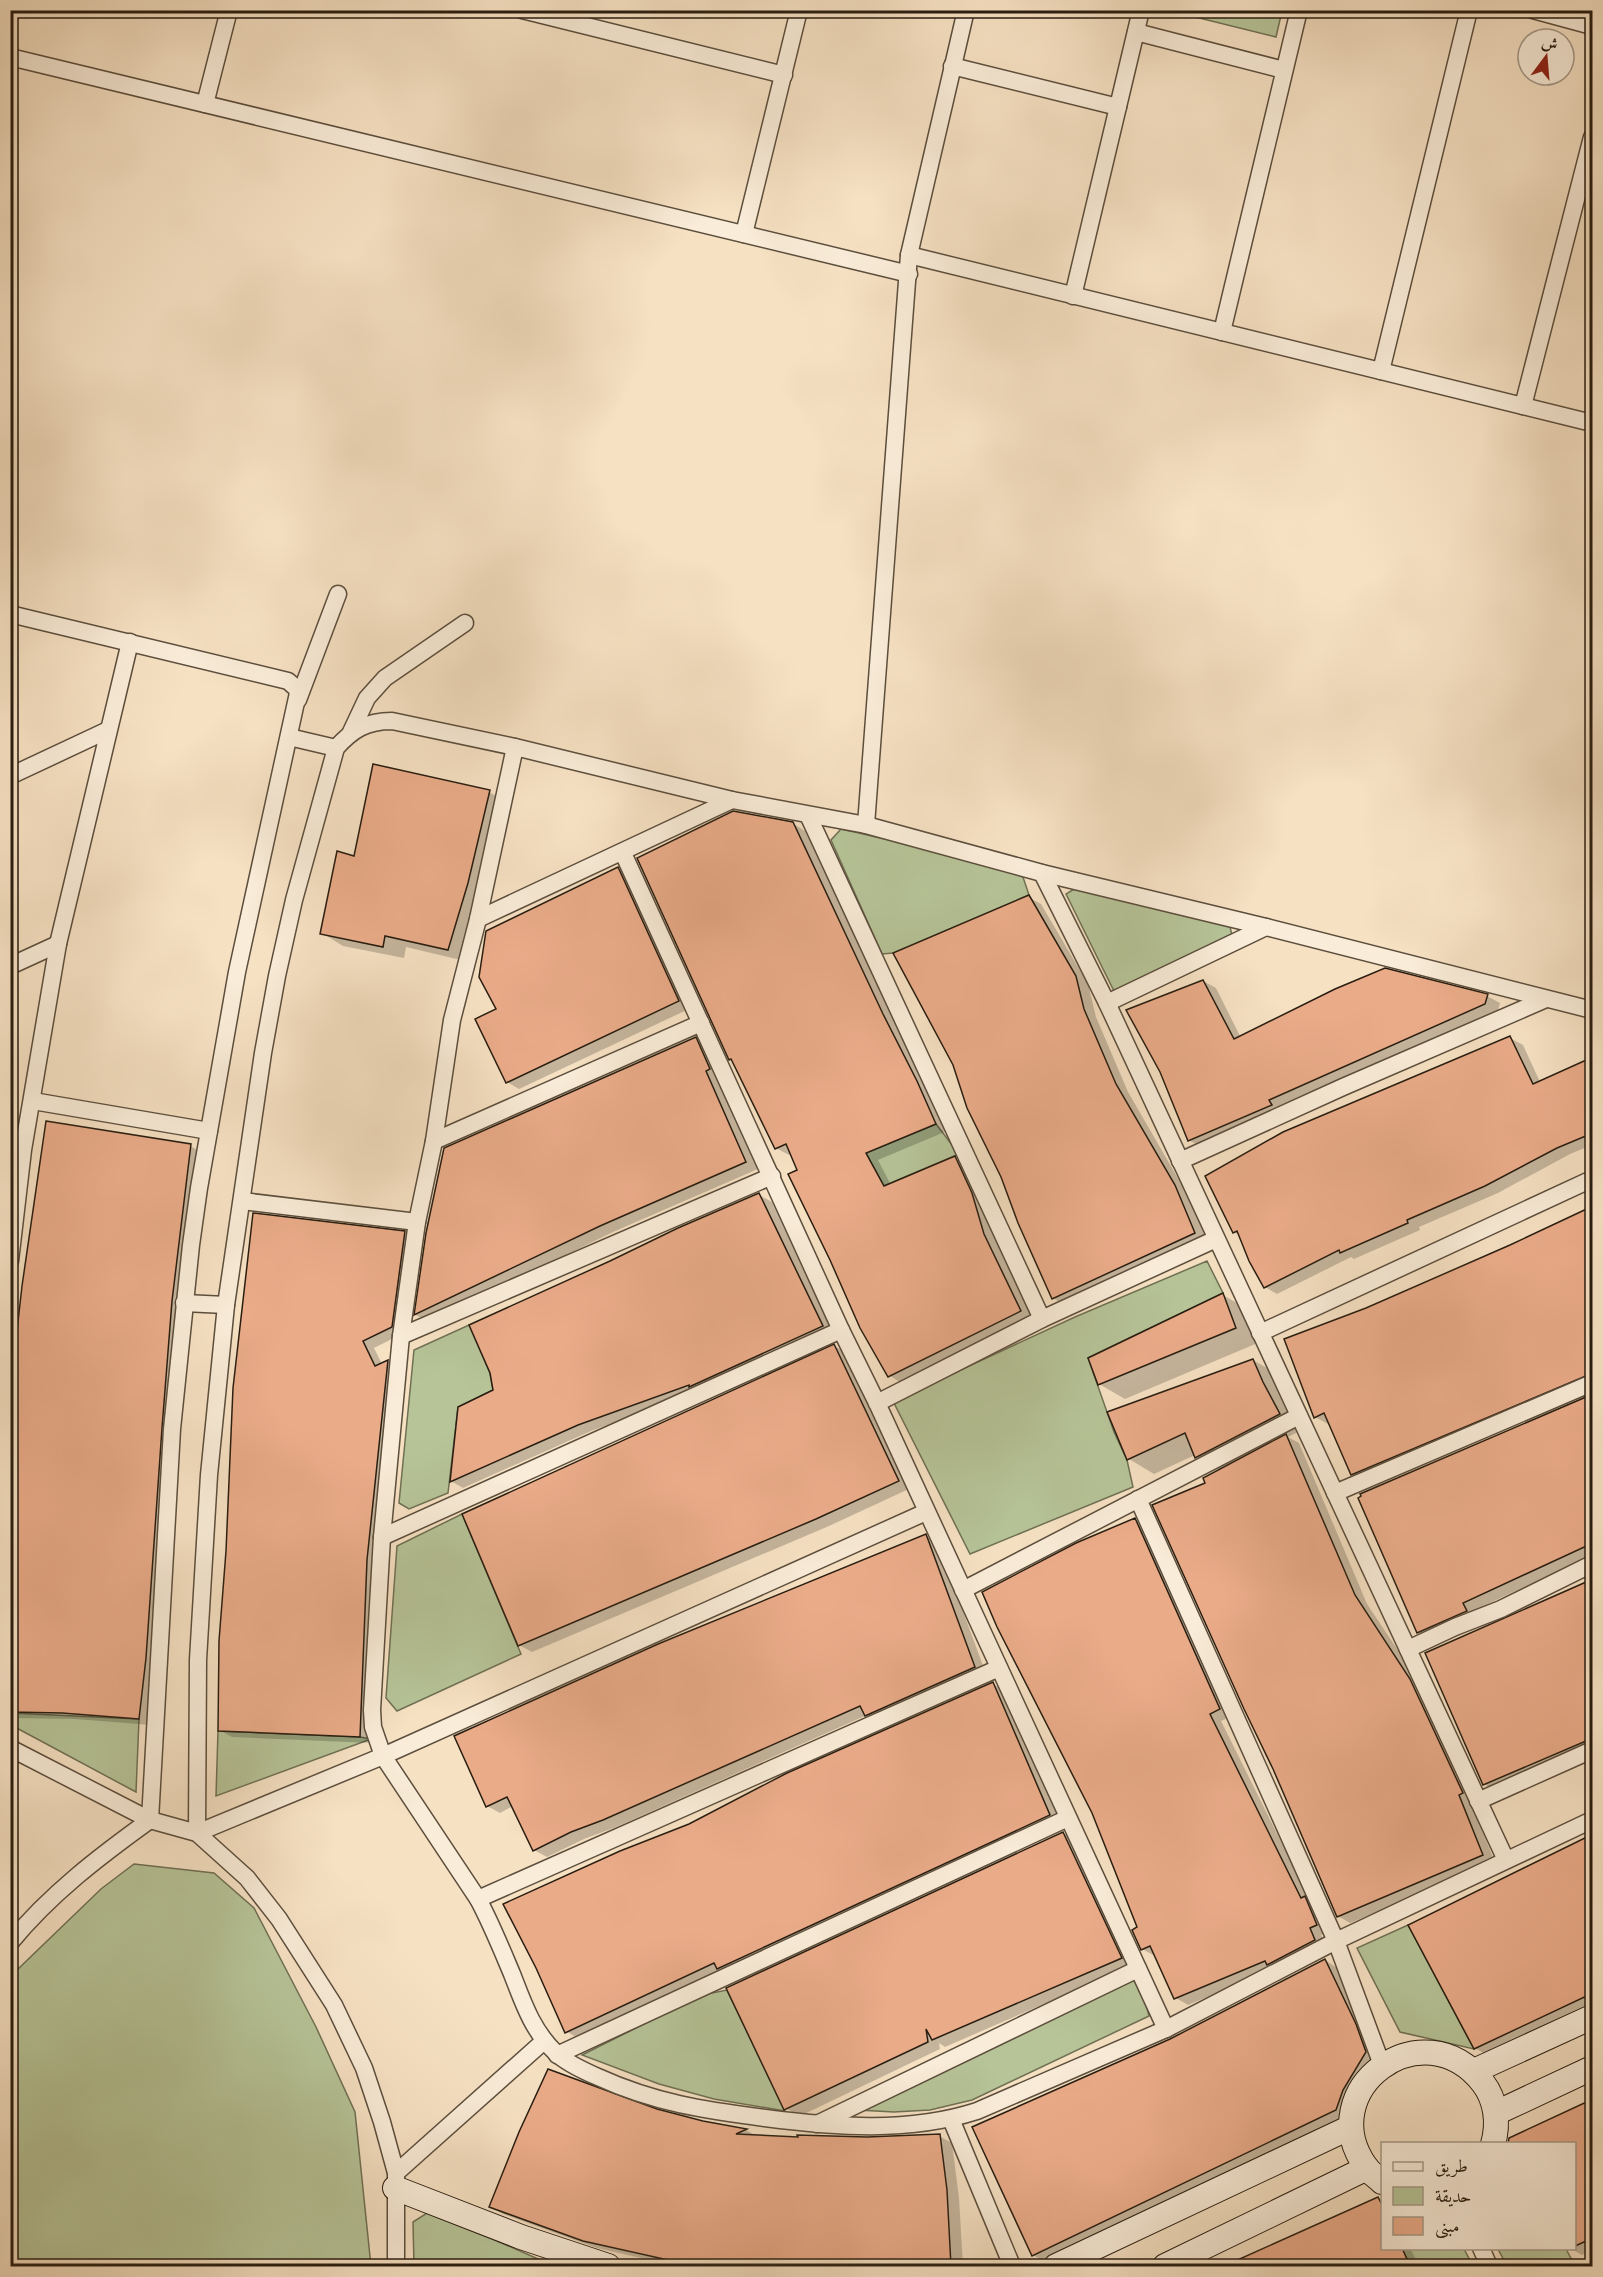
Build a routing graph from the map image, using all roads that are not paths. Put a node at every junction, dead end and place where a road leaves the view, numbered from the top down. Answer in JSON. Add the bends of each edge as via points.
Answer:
{"nodes":[{"id":1,"x":229,"y":10,"type":"edge"},
{"id":2,"x":522,"y":10,"type":"edge"},
{"id":3,"x":799,"y":10,"type":"edge"},
{"id":4,"x":966,"y":10,"type":"edge"},
{"id":5,"x":1141,"y":10,"type":"edge"},
{"id":6,"x":1299,"y":10,"type":"edge"},
{"id":7,"x":1469,"y":10,"type":"edge"},
{"id":8,"x":1533,"y":10,"type":"edge"},
{"id":9,"x":1586,"y":20,"type":"edge"},
{"id":10,"x":1136,"y":32,"type":"junction"},
{"id":11,"x":10,"y":57,"type":"edge"},
{"id":12,"x":952,"y":66,"type":"junction"},
{"id":13,"x":1284,"y":70,"type":"junction"},
{"id":14,"x":784,"y":75,"type":"junction"},
{"id":15,"x":206,"y":104,"type":"junction"},
{"id":16,"x":1118,"y":107,"type":"junction"},
{"id":17,"x":1593,"y":137,"type":"edge"},
{"id":18,"x":744,"y":234,"type":"junction"},
{"id":19,"x":909,"y":255,"type":"junction"},
{"id":20,"x":909,"y":274,"type":"junction"},
{"id":21,"x":1073,"y":296,"type":"junction"},
{"id":22,"x":1222,"y":333,"type":"junction"},
{"id":23,"x":1382,"y":371,"type":"junction"},
{"id":24,"x":1523,"y":406,"type":"junction"},
{"id":25,"x":1593,"y":423,"type":"edge"},
{"id":26,"x":338,"y":594,"type":"dead end"},
{"id":27,"x":10,"y":614,"type":"edge"},
{"id":28,"x":465,"y":623,"type":"dead end"},
{"id":29,"x":130,"y":642,"type":"junction"},
{"id":30,"x":297,"y":704,"type":"junction"},
{"id":31,"x":108,"y":730,"type":"junction"},
{"id":32,"x":351,"y":732,"type":"junction"},
{"id":33,"x":289,"y":737,"type":"junction"},
{"id":34,"x":514,"y":747,"type":"junction"},
{"id":35,"x":336,"y":748,"type":"junction"},
{"id":36,"x":10,"y":776,"type":"edge"},
{"id":37,"x":732,"y":800,"type":"junction"},
{"id":38,"x":808,"y":815,"type":"junction"},
{"id":39,"x":866,"y":825,"type":"junction"},
{"id":40,"x":623,"y":853,"type":"junction"},
{"id":41,"x":1042,"y":873,"type":"junction"},
{"id":42,"x":478,"y":919,"type":"junction"},
{"id":43,"x":1266,"y":927,"type":"junction"},
{"id":44,"x":58,"y":944,"type":"junction"},
{"id":45,"x":10,"y":966,"type":"edge"},
{"id":46,"x":1546,"y":999,"type":"junction"},
{"id":47,"x":1107,"y":1003,"type":"junction"},
{"id":48,"x":1593,"y":1010,"type":"edge"},
{"id":49,"x":701,"y":1023,"type":"junction"},
{"id":50,"x":33,"y":1101,"type":"junction"},
{"id":51,"x":209,"y":1131,"type":"junction"},
{"id":52,"x":434,"y":1141,"type":"junction"},
{"id":53,"x":17,"y":1152,"type":"edge"},
{"id":54,"x":1180,"y":1161,"type":"junction"},
{"id":55,"x":772,"y":1176,"type":"junction"},
{"id":56,"x":1593,"y":1179,"type":"edge"},
{"id":57,"x":242,"y":1201,"type":"junction"},
{"id":58,"x":417,"y":1222,"type":"junction"},
{"id":59,"x":1216,"y":1239,"type":"junction"},
{"id":60,"x":10,"y":1261,"type":"edge"},
{"id":61,"x":184,"y":1302,"type":"junction"},
{"id":62,"x":226,"y":1305,"type":"junction"},
{"id":63,"x":1042,"y":1319,"type":"junction"},
{"id":64,"x":841,"y":1330,"type":"junction"},
{"id":65,"x":1260,"y":1334,"type":"junction"},
{"id":66,"x":401,"y":1336,"type":"junction"},
{"id":67,"x":1593,"y":1383,"type":"edge"},
{"id":68,"x":877,"y":1403,"type":"junction"},
{"id":69,"x":1299,"y":1416,"type":"junction"},
{"id":70,"x":1335,"y":1493,"type":"junction"},
{"id":71,"x":1138,"y":1499,"type":"junction"},
{"id":72,"x":926,"y":1512,"type":"junction"},
{"id":73,"x":382,"y":1537,"type":"junction"},
{"id":74,"x":1593,"y":1564,"type":"edge"},
{"id":75,"x":963,"y":1590,"type":"junction"},
{"id":76,"x":1408,"y":1649,"type":"junction"},
{"id":77,"x":999,"y":1668,"type":"junction"},
{"id":78,"x":10,"y":1748,"type":"edge"},
{"id":79,"x":1593,"y":1750,"type":"edge"},
{"id":80,"x":383,"y":1756,"type":"junction"},
{"id":81,"x":1478,"y":1801,"type":"junction"},
{"id":82,"x":1068,"y":1818,"type":"junction"},
{"id":83,"x":150,"y":1820,"type":"junction"},
{"id":84,"x":1593,"y":1821,"type":"edge"},
{"id":85,"x":196,"y":1833,"type":"junction"},
{"id":86,"x":1506,"y":1860,"type":"junction"},
{"id":87,"x":478,"y":1899,"type":"junction"},
{"id":88,"x":1336,"y":1941,"type":"junction"},
{"id":89,"x":10,"y":1943,"type":"edge"},
{"id":90,"x":1138,"y":1969,"type":"junction"},
{"id":91,"x":1593,"y":2017,"type":"edge"},
{"id":92,"x":1166,"y":2029,"type":"junction"},
{"id":93,"x":544,"y":2041,"type":"junction"},
{"id":94,"x":557,"y":2055,"type":"junction"},
{"id":95,"x":1382,"y":2065,"type":"junction"},
{"id":96,"x":1593,"y":2068,"type":"edge"},
{"id":97,"x":1474,"y":2071,"type":"junction"},
{"id":98,"x":1496,"y":2113,"type":"junction"},
{"id":99,"x":951,"y":2119,"type":"junction"},
{"id":100,"x":815,"y":2125,"type":"junction"},
{"id":101,"x":1352,"y":2127,"type":"junction"},
{"id":102,"x":1494,"y":2142,"type":"edge"},
{"id":103,"x":1375,"y":2175,"type":"edge"},
{"id":104,"x":396,"y":2181,"type":"junction"},
{"id":105,"x":1482,"y":2250,"type":"edge"},
{"id":106,"x":396,"y":2266,"type":"edge"},
{"id":107,"x":608,"y":2266,"type":"edge"},
{"id":108,"x":1012,"y":2266,"type":"edge"},
{"id":109,"x":1056,"y":2266,"type":"edge"},
{"id":110,"x":1165,"y":2266,"type":"edge"},
{"id":111,"x":1489,"y":2266,"type":"edge"}],
"edges":[{"from":1,"to":15,"type":"street"},
{"from":2,"to":14,"type":"street"},
{"from":3,"to":14,"type":"street"},
{"from":4,"to":12,"type":"street"},
{"from":5,"to":10,"type":"street"},
{"from":6,"to":13,"type":"street"},
{"from":7,"to":23,"type":"street"},
{"from":8,"to":9,"type":"street"},
{"from":10,"to":13,"type":"street"},
{"from":10,"to":16,"type":"street"},
{"from":11,"to":15,"type":"street"},
{"from":12,"to":16,"type":"street"},
{"from":12,"to":19,"type":"street"},
{"from":13,"to":22,"type":"street"},
{"from":14,"to":18,"type":"street"},
{"from":15,"to":18,"type":"street"},
{"from":16,"to":21,"type":"street"},
{"from":17,"to":24,"type":"street"},
{"from":18,"to":20,"type":"street"},
{"from":19,"to":20,"type":"street"},
{"from":19,"to":21,"type":"street"},
{"from":20,"to":39,"type":"street"},
{"from":21,"to":22,"type":"street"},
{"from":22,"to":23,"type":"street"},
{"from":23,"to":24,"type":"street"},
{"from":24,"to":25,"type":"street"},
{"from":26,"to":30,"type":"street"},
{"from":27,"to":29,"type":"street"},
{"from":28,"to":32,"type":"street","via":[[385,678],[367,698]]},
{"from":29,"to":30,"type":"street","via":[[288,681],[298,693]]},
{"from":29,"to":31,"type":"street"},
{"from":30,"to":33,"type":"street"},
{"from":31,"to":36,"type":"street"},
{"from":31,"to":44,"type":"street"},
{"from":32,"to":34,"type":"street","via":[[377,721],[392,721]]},
{"from":32,"to":35,"type":"street"},
{"from":33,"to":35,"type":"street"},
{"from":33,"to":51,"type":"street","via":[[239,961]]},
{"from":34,"to":37,"type":"street"},
{"from":34,"to":42,"type":"street"},
{"from":35,"to":57,"type":"street","via":[[299,878],[277,976]]},
{"from":37,"to":38,"type":"street"},
{"from":37,"to":40,"type":"street"},
{"from":38,"to":39,"type":"street"},
{"from":38,"to":63,"type":"street"},
{"from":39,"to":41,"type":"street"},
{"from":40,"to":42,"type":"street"},
{"from":40,"to":49,"type":"street"},
{"from":41,"to":43,"type":"street"},
{"from":41,"to":47,"type":"street"},
{"from":42,"to":52,"type":"street","via":[[452,1020]]},
{"from":43,"to":46,"type":"street"},
{"from":43,"to":47,"type":"street"},
{"from":44,"to":45,"type":"street"},
{"from":44,"to":50,"type":"street"},
{"from":46,"to":48,"type":"street"},
{"from":46,"to":54,"type":"street"},
{"from":47,"to":54,"type":"street"},
{"from":49,"to":52,"type":"street"},
{"from":49,"to":55,"type":"street"},
{"from":50,"to":51,"type":"street"},
{"from":50,"to":53,"type":"street"},
{"from":51,"to":61,"type":"street"},
{"from":52,"to":58,"type":"street"},
{"from":53,"to":60,"type":"street"},
{"from":54,"to":59,"type":"street"},
{"from":55,"to":64,"type":"street"},
{"from":55,"to":66,"type":"street"},
{"from":56,"to":65,"type":"street"},
{"from":57,"to":58,"type":"street"},
{"from":57,"to":62,"type":"street"},
{"from":58,"to":66,"type":"street"},
{"from":59,"to":63,"type":"street"},
{"from":59,"to":65,"type":"street"},
{"from":61,"to":62,"type":"street"},
{"from":61,"to":83,"type":"street","via":[[168,1482]]},
{"from":62,"to":85,"type":"street","via":[[210,1465],[198,1660]]},
{"from":63,"to":68,"type":"street"},
{"from":64,"to":68,"type":"street"},
{"from":64,"to":73,"type":"street"},
{"from":65,"to":69,"type":"street"},
{"from":66,"to":73,"type":"street"},
{"from":67,"to":70,"type":"street"},
{"from":68,"to":72,"type":"street"},
{"from":69,"to":70,"type":"street"},
{"from":69,"to":71,"type":"street"},
{"from":70,"to":76,"type":"street"},
{"from":71,"to":75,"type":"street"},
{"from":71,"to":88,"type":"street"},
{"from":72,"to":75,"type":"street"},
{"from":72,"to":80,"type":"street"},
{"from":73,"to":80,"type":"street","via":[[372,1710]]},
{"from":74,"to":76,"type":"street"},
{"from":75,"to":77,"type":"street"},
{"from":76,"to":81,"type":"street"},
{"from":77,"to":82,"type":"street"},
{"from":77,"to":87,"type":"street"},
{"from":78,"to":83,"type":"street"},
{"from":79,"to":81,"type":"street"},
{"from":80,"to":85,"type":"street"},
{"from":80,"to":87,"type":"street"},
{"from":81,"to":86,"type":"street"},
{"from":82,"to":90,"type":"street"},
{"from":82,"to":94,"type":"street"},
{"from":83,"to":85,"type":"street"},
{"from":83,"to":89,"type":"street","via":[[59,1892]]},
{"from":84,"to":86,"type":"street"},
{"from":85,"to":104,"type":"street","via":[[246,1878],[279,1919],[334,2005],[364,2068]]},
{"from":86,"to":88,"type":"street"},
{"from":87,"to":93,"type":"street","via":[[531,2022]]},
{"from":88,"to":92,"type":"street"},
{"from":88,"to":95,"type":"street"},
{"from":90,"to":92,"type":"street"},
{"from":90,"to":100,"type":"street"},
{"from":91,"to":97,"type":"street"},
{"from":92,"to":99,"type":"street"},
{"from":93,"to":94,"type":"street"},
{"from":93,"to":104,"type":"street"},
{"from":94,"to":100,"type":"street","via":[[588,2073],[653,2099],[688,2108]]},
{"from":95,"to":97,"type":"street","via":[[1404,2054],[1429,2051],[1453,2057]]},
{"from":95,"to":101,"type":"street","via":[[1366,2080],[1355,2100]]},
{"from":96,"to":98,"type":"street"},
{"from":97,"to":98,"type":"street","via":[[1489,2090]]},
{"from":98,"to":102,"type":"street"},
{"from":99,"to":100,"type":"street","via":[[886,2125]]},
{"from":99,"to":108,"type":"street"},
{"from":101,"to":103,"type":"street","via":[[1359,2154]]},
{"from":101,"to":109,"type":"street"},
{"from":103,"to":110,"type":"street"},
{"from":104,"to":106,"type":"street"},
{"from":104,"to":107,"type":"street","via":[[542,2245]]},
{"from":105,"to":111,"type":"street"}]}
